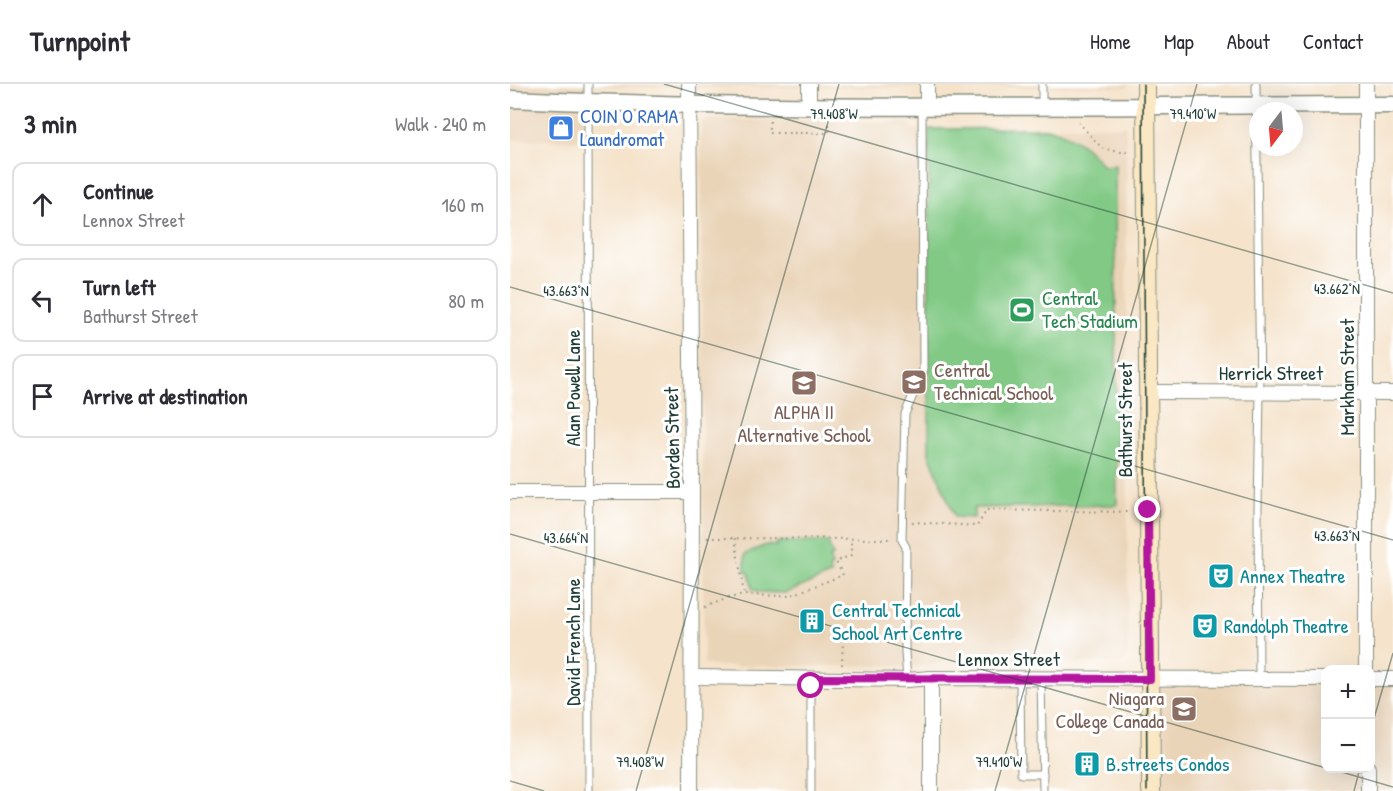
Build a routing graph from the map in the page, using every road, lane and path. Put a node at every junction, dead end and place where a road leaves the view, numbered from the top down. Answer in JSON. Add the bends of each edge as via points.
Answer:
{"nodes":[{"id":1,"x":588,"y":84,"type":"edge"},
{"id":2,"x":689,"y":84,"type":"edge"},
{"id":3,"x":809,"y":84,"type":"edge"},
{"id":4,"x":927,"y":84,"type":"edge"},
{"id":5,"x":1042,"y":84,"type":"edge"},
{"id":6,"x":1146,"y":84,"type":"edge"},
{"id":7,"x":1256,"y":84,"type":"edge"},
{"id":8,"x":1366,"y":84,"type":"edge"},
{"id":9,"x":510,"y":99,"type":"edge"},
{"id":10,"x":588,"y":102,"type":"junction"},
{"id":11,"x":1256,"y":102,"type":"edge"},
{"id":12,"x":690,"y":104,"type":"junction"},
{"id":13,"x":809,"y":105,"type":"junction"},
{"id":14,"x":1366,"y":105,"type":"junction"},
{"id":15,"x":1393,"y":105,"type":"edge"},
{"id":16,"x":924,"y":106,"type":"junction"},
{"id":17,"x":1042,"y":106,"type":"junction"},
{"id":18,"x":1147,"y":106,"type":"junction"},
{"id":19,"x":1249,"y":106,"type":"edge"},
{"id":20,"x":1303,"y":106,"type":"edge"},
{"id":21,"x":770,"y":118,"type":"dead end"},
{"id":22,"x":829,"y":120,"type":"dead end"},
{"id":23,"x":1078,"y":122,"type":"dead end"},
{"id":24,"x":801,"y":134,"type":"junction"},
{"id":25,"x":801,"y":139,"type":"dead end"},
{"id":26,"x":1128,"y":152,"type":"dead end"},
{"id":27,"x":1257,"y":156,"type":"edge"},
{"id":28,"x":1148,"y":392,"type":"junction"},
{"id":29,"x":1260,"y":393,"type":"junction"},
{"id":30,"x":1366,"y":393,"type":"junction"},
{"id":31,"x":1393,"y":393,"type":"edge"},
{"id":32,"x":510,"y":492,"type":"edge"},
{"id":33,"x":692,"y":492,"type":"junction"},
{"id":34,"x":590,"y":493,"type":"junction"},
{"id":35,"x":1131,"y":512,"type":"dead end"},
{"id":36,"x":903,"y":521,"type":"junction"},
{"id":37,"x":692,"y":538,"type":"junction"},
{"id":38,"x":735,"y":538,"type":"junction"},
{"id":39,"x":851,"y":538,"type":"junction"},
{"id":40,"x":902,"y":540,"type":"junction"},
{"id":41,"x":744,"y":595,"type":"junction"},
{"id":42,"x":701,"y":608,"type":"dead end"},
{"id":43,"x":843,"y":642,"type":"dead end"},
{"id":44,"x":1366,"y":665,"type":"edge"},
{"id":45,"x":842,"y":667,"type":"dead end"},
{"id":46,"x":693,"y":677,"type":"junction"},
{"id":47,"x":811,"y":678,"type":"junction"},
{"id":48,"x":931,"y":678,"type":"junction"},
{"id":49,"x":1020,"y":678,"type":"junction"},
{"id":50,"x":1041,"y":678,"type":"junction"},
{"id":51,"x":1150,"y":679,"type":"junction"},
{"id":52,"x":1259,"y":679,"type":"junction"},
{"id":53,"x":1321,"y":679,"type":"edge"},
{"id":54,"x":1375,"y":679,"type":"edge"},
{"id":55,"x":1393,"y":679,"type":"edge"},
{"id":56,"x":908,"y":680,"type":"junction"},
{"id":57,"x":1368,"y":773,"type":"edge"},
{"id":58,"x":1043,"y":774,"type":"junction"},
{"id":59,"x":589,"y":791,"type":"edge"},
{"id":60,"x":691,"y":791,"type":"edge"},
{"id":61,"x":811,"y":791,"type":"edge"},
{"id":62,"x":931,"y":791,"type":"edge"},
{"id":63,"x":1043,"y":791,"type":"edge"},
{"id":64,"x":1151,"y":791,"type":"edge"},
{"id":65,"x":1368,"y":791,"type":"edge"}],
"edges":[{"from":1,"to":10,"type":"lane","name":"Alan Powell Lane"},
{"from":2,"to":12,"type":"street","name":"Borden Street"},
{"from":3,"to":13,"type":"street"},
{"from":4,"to":16,"type":"street"},
{"from":5,"to":17,"type":"lane"},
{"from":6,"to":18,"type":"main road","name":"Bathurst Street"},
{"from":7,"to":11,"type":"lane"},
{"from":8,"to":14,"type":"street","name":"Markham Street"},
{"from":9,"to":10,"type":"street"},
{"from":10,"to":12,"type":"street"},
{"from":10,"to":34,"type":"lane","name":"Alan Powell Lane"},
{"from":12,"to":13,"type":"street"},
{"from":12,"to":33,"type":"street","name":"Borden Street"},
{"from":13,"to":16,"type":"street"},
{"from":14,"to":15,"type":"street"},
{"from":14,"to":20,"type":"street"},
{"from":14,"to":30,"type":"street","name":"Markham Street"},
{"from":16,"to":17,"type":"street"},
{"from":16,"to":36,"type":"lane","via":[[923,372],[905,414]]},
{"from":17,"to":18,"type":"street"},
{"from":18,"to":19,"type":"street"},
{"from":18,"to":28,"type":"main road","name":"Bathurst Street"},
{"from":21,"to":24,"type":"path","via":[[770,134]]},
{"from":22,"to":24,"type":"path","via":[[829,133]]},
{"from":23,"to":26,"type":"path","via":[[1102,148]]},
{"from":24,"to":25,"type":"path"},
{"from":27,"to":29,"type":"lane"},
{"from":28,"to":29,"type":"street","name":"Herrick Street"},
{"from":28,"to":51,"type":"main road","name":"Bathurst Street"},
{"from":29,"to":30,"type":"street","name":"Herrick Street"},
{"from":29,"to":52,"type":"lane"},
{"from":30,"to":31,"type":"street","name":"Herrick Street"},
{"from":30,"to":44,"type":"street","name":"Markham Street"},
{"from":32,"to":34,"type":"street"},
{"from":33,"to":34,"type":"street"},
{"from":33,"to":37,"type":"street","name":"Borden Street"},
{"from":34,"to":59,"type":"lane","name":"David French Lane"},
{"from":35,"to":36,"type":"path","via":[[987,510],[976,526]]},
{"from":36,"to":40,"type":"lane"},
{"from":37,"to":38,"type":"path"},
{"from":37,"to":46,"type":"street","name":"Borden Street"},
{"from":38,"to":39,"type":"path"},
{"from":38,"to":41,"type":"path"},
{"from":39,"to":40,"type":"path"},
{"from":39,"to":41,"type":"path","via":[[851,555],[836,561],[843,575],[789,596]]},
{"from":40,"to":56,"type":"lane","via":[[906,547]]},
{"from":41,"to":42,"type":"path"},
{"from":43,"to":45,"type":"path"},
{"from":46,"to":47,"type":"street","name":"Lennox Street"},
{"from":46,"to":60,"type":"street","name":"Borden Street"},
{"from":47,"to":56,"type":"street","name":"Lennox Street"},
{"from":47,"to":61,"type":"lane"},
{"from":48,"to":49,"type":"street","name":"Lennox Street"},
{"from":48,"to":56,"type":"street","name":"Lennox Street"},
{"from":48,"to":62,"type":"street"},
{"from":49,"to":50,"type":"street","name":"Lennox Street"},
{"from":49,"to":58,"type":"lane","via":[[1021,774]]},
{"from":50,"to":51,"type":"street","name":"Lennox Street"},
{"from":50,"to":58,"type":"lane"},
{"from":51,"to":52,"type":"street","name":"Lennox Street"},
{"from":51,"to":64,"type":"main road","name":"Bathurst Street"},
{"from":52,"to":53,"type":"street","name":"Lennox Street"},
{"from":54,"to":55,"type":"street"},
{"from":57,"to":65,"type":"street"},
{"from":58,"to":63,"type":"lane"}]}
